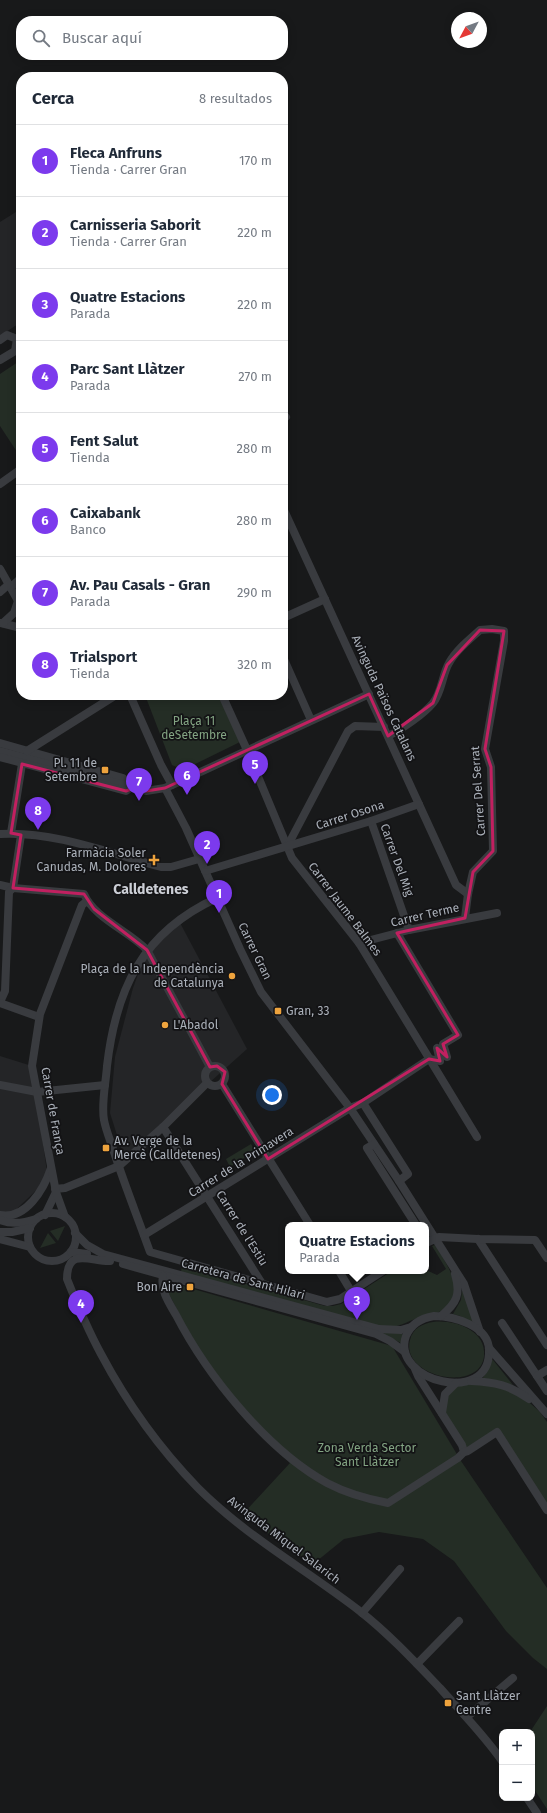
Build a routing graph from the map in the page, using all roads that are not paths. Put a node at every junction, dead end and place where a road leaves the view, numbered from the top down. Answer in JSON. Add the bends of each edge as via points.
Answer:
{"nodes":[{"id":1,"x":0,"y":340,"type":"edge"},
{"id":2,"x":16,"y":340,"type":"edge"},
{"id":3,"x":16,"y":348,"type":"edge"},
{"id":4,"x":0,"y":360,"type":"edge"},
{"id":5,"x":16,"y":473,"type":"edge"},
{"id":6,"x":0,"y":484,"type":"edge"},
{"id":7,"x":288,"y":523,"type":"edge"},
{"id":8,"x":0,"y":569,"type":"edge"},
{"id":9,"x":16,"y":581,"type":"edge"},
{"id":10,"x":9,"y":586,"type":"junction"},
{"id":11,"x":0,"y":592,"type":"edge"},
{"id":12,"x":16,"y":599,"type":"edge"},
{"id":13,"x":325,"y":599,"type":"junction"},
{"id":14,"x":16,"y":609,"type":"edge"},
{"id":15,"x":288,"y":616,"type":"edge"},
{"id":16,"x":1,"y":623,"type":"edge"},
{"id":17,"x":16,"y":627,"type":"edge"},
{"id":18,"x":288,"y":668,"type":"edge"},
{"id":19,"x":369,"y":694,"type":"junction"},
{"id":20,"x":108,"y":700,"type":"edge"},
{"id":21,"x":132,"y":700,"type":"edge"},
{"id":22,"x":224,"y":700,"type":"edge"},
{"id":23,"x":311,"y":720,"type":"junction"},
{"id":24,"x":384,"y":727,"type":"junction"},
{"id":25,"x":388,"y":736,"type":"junction"},
{"id":26,"x":0,"y":743,"type":"edge"},
{"id":27,"x":27,"y":750,"type":"junction"},
{"id":28,"x":247,"y":750,"type":"junction"},
{"id":29,"x":0,"y":751,"type":"edge"},
{"id":30,"x":0,"y":757,"type":"edge"},
{"id":31,"x":22,"y":764,"type":"junction"},
{"id":32,"x":168,"y":786,"type":"junction"},
{"id":33,"x":131,"y":787,"type":"junction"},
{"id":34,"x":419,"y":804,"type":"junction"},
{"id":35,"x":370,"y":821,"type":"junction"},
{"id":36,"x":11,"y":833,"type":"junction"},
{"id":37,"x":0,"y":834,"type":"edge"},
{"id":38,"x":21,"y":835,"type":"junction"},
{"id":39,"x":287,"y":847,"type":"junction"},
{"id":40,"x":199,"y":859,"type":"junction"},
{"id":41,"x":205,"y":871,"type":"junction"},
{"id":42,"x":0,"y":885,"type":"edge"},
{"id":43,"x":13,"y":888,"type":"junction"},
{"id":44,"x":468,"y":894,"type":"junction"},
{"id":45,"x":86,"y":898,"type":"junction"},
{"id":46,"x":217,"y":898,"type":"junction"},
{"id":47,"x":497,"y":913,"type":"dead end"},
{"id":48,"x":465,"y":918,"type":"junction"},
{"id":49,"x":409,"y":930,"type":"junction"},
{"id":50,"x":397,"y":933,"type":"junction"},
{"id":51,"x":359,"y":943,"type":"junction"},
{"id":52,"x":147,"y":950,"type":"junction"},
{"id":53,"x":0,"y":1002,"type":"edge"},
{"id":54,"x":39,"y":1017,"type":"junction"},
{"id":55,"x":429,"y":1059,"type":"junction"},
{"id":56,"x":210,"y":1066,"type":"junction"},
{"id":57,"x":207,"y":1083,"type":"junction"},
{"id":58,"x":222,"y":1084,"type":"junction"},
{"id":59,"x":0,"y":1085,"type":"edge"},
{"id":60,"x":105,"y":1085,"type":"junction"},
{"id":61,"x":36,"y":1092,"type":"junction"},
{"id":62,"x":363,"y":1103,"type":"junction"},
{"id":63,"x":350,"y":1108,"type":"junction"},
{"id":64,"x":163,"y":1127,"type":"junction"},
{"id":65,"x":477,"y":1137,"type":"dead end"},
{"id":66,"x":374,"y":1144,"type":"junction"},
{"id":67,"x":268,"y":1159,"type":"junction"},
{"id":68,"x":119,"y":1166,"type":"junction"},
{"id":69,"x":51,"y":1167,"type":"junction"},
{"id":70,"x":399,"y":1181,"type":"junction"},
{"id":71,"x":55,"y":1190,"type":"junction"},
{"id":72,"x":208,"y":1196,"type":"junction"},
{"id":73,"x":1,"y":1217,"type":"edge"},
{"id":74,"x":41,"y":1217,"type":"junction"},
{"id":75,"x":65,"y":1217,"type":"junction"},
{"id":76,"x":308,"y":1222,"type":"edge"},
{"id":77,"x":414,"y":1222,"type":"edge"},
{"id":78,"x":425,"y":1222,"type":"edge"},
{"id":79,"x":30,"y":1228,"type":"junction"},
{"id":80,"x":429,"y":1228,"type":"edge"},
{"id":81,"x":0,"y":1232,"type":"edge"},
{"id":82,"x":75,"y":1233,"type":"junction"},
{"id":83,"x":144,"y":1235,"type":"junction"},
{"id":84,"x":435,"y":1238,"type":"junction"},
{"id":85,"x":478,"y":1239,"type":"junction"},
{"id":86,"x":0,"y":1240,"type":"edge"},
{"id":87,"x":429,"y":1241,"type":"edge"},
{"id":88,"x":30,"y":1247,"type":"junction"},
{"id":89,"x":71,"y":1252,"type":"junction"},
{"id":90,"x":547,"y":1258,"type":"edge"},
{"id":91,"x":110,"y":1260,"type":"junction"},
{"id":92,"x":453,"y":1266,"type":"junction"},
{"id":93,"x":341,"y":1274,"type":"edge"},
{"id":94,"x":378,"y":1274,"type":"edge"},
{"id":95,"x":163,"y":1276,"type":"junction"},
{"id":96,"x":261,"y":1282,"type":"junction"},
{"id":97,"x":351,"y":1291,"type":"junction"},
{"id":98,"x":442,"y":1316,"type":"junction"},
{"id":99,"x":502,"y":1323,"type":"dead end"},
{"id":100,"x":411,"y":1327,"type":"junction"},
{"id":101,"x":480,"y":1332,"type":"junction"},
{"id":102,"x":547,"y":1345,"type":"edge"},
{"id":103,"x":489,"y":1348,"type":"junction"},
{"id":104,"x":405,"y":1352,"type":"junction"},
{"id":105,"x":415,"y":1369,"type":"junction"},
{"id":106,"x":547,"y":1370,"type":"edge"},
{"id":107,"x":537,"y":1376,"type":"junction"},
{"id":108,"x":471,"y":1381,"type":"junction"},
{"id":109,"x":456,"y":1383,"type":"junction"},
{"id":110,"x":547,"y":1391,"type":"edge"},
{"id":111,"x":545,"y":1411,"type":"edge"},
{"id":112,"x":442,"y":1413,"type":"junction"},
{"id":113,"x":464,"y":1452,"type":"junction"},
{"id":114,"x":547,"y":1510,"type":"edge"},
{"id":115,"x":400,"y":1569,"type":"dead end"},
{"id":116,"x":362,"y":1613,"type":"junction"},
{"id":117,"x":459,"y":1621,"type":"dead end"},
{"id":118,"x":417,"y":1664,"type":"junction"},
{"id":119,"x":513,"y":1678,"type":"dead end"},
{"id":120,"x":467,"y":1718,"type":"junction"},
{"id":121,"x":499,"y":1757,"type":"edge"},
{"id":122,"x":529,"y":1801,"type":"edge"},
{"id":123,"x":537,"y":1813,"type":"edge"}],
"edges":[{"from":1,"to":2,"type":"street","via":[[7,335]]},
{"from":3,"to":4,"type":"street"},
{"from":5,"to":6,"type":"street"},
{"from":7,"to":13,"type":"street","name":"Avinguda Països Catalans"},
{"from":8,"to":10,"type":"street"},
{"from":9,"to":10,"type":"street"},
{"from":10,"to":11,"type":"street"},
{"from":10,"to":12,"type":"street"},
{"from":13,"to":15,"type":"street"},
{"from":13,"to":19,"type":"street","name":"Avinguda Països Catalans"},
{"from":14,"to":16,"type":"street"},
{"from":16,"to":17,"type":"street"},
{"from":18,"to":23,"type":"street"},
{"from":19,"to":23,"type":"street"},
{"from":19,"to":24,"type":"street","name":"Avinguda Països Catalans"},
{"from":20,"to":27,"type":"street"},
{"from":21,"to":32,"type":"street","name":"Carrer Gran"},
{"from":22,"to":28,"type":"street","name":"Carrer Jaume Balmes"},
{"from":23,"to":28,"type":"street"},
{"from":24,"to":25,"type":"street","name":"Avinguda Països Catalans"},
{"from":24,"to":39,"type":"street","via":[[355,726],[348,731]]},
{"from":25,"to":34,"type":"street","name":"Avinguda Països Catalans"},
{"from":25,"to":44,"type":"street","name":"Carrer Del Serrat","via":[[433,703],[447,665],[455,653],[480,630],[504,631],[485,749],[491,767],[493,851],[474,872]]},
{"from":26,"to":27,"type":"street"},
{"from":27,"to":33,"type":"street","via":[[123,778]]},
{"from":28,"to":32,"type":"street"},
{"from":28,"to":39,"type":"street","name":"Carrer Jaume Balmes"},
{"from":29,"to":33,"type":"street"},
{"from":30,"to":31,"type":"street"},
{"from":31,"to":33,"type":"street","via":[[126,791]]},
{"from":31,"to":36,"type":"street"},
{"from":32,"to":33,"type":"street","via":[[146,791]]},
{"from":32,"to":40,"type":"street","name":"Carrer Gran"},
{"from":34,"to":35,"type":"street","name":"Carrer Osona"},
{"from":34,"to":44,"type":"street","name":"Avinguda Països Catalans","via":[[456,885]]},
{"from":35,"to":39,"type":"street","name":"Carrer Osona"},
{"from":35,"to":49,"type":"street","name":"Carrer Del Mig"},
{"from":36,"to":37,"type":"street"},
{"from":36,"to":38,"type":"street"},
{"from":38,"to":40,"type":"street","via":[[72,841],[161,867],[171,867]]},
{"from":38,"to":43,"type":"street"},
{"from":39,"to":41,"type":"street","name":"Carrer Osona"},
{"from":39,"to":51,"type":"street","name":"Carrer Jaume Balmes","via":[[292,858]]},
{"from":40,"to":41,"type":"street","name":"Carrer Gran"},
{"from":41,"to":46,"type":"street","name":"Carrer Gran"},
{"from":42,"to":43,"type":"street"},
{"from":43,"to":45,"type":"street"},
{"from":43,"to":53,"type":"street","via":[[9,892],[5,992]]},
{"from":44,"to":48,"type":"street","name":"Carrer Del Serrat"},
{"from":45,"to":52,"type":"street","via":[[94,909]]},
{"from":45,"to":54,"type":"street","name":"Carrer de França"},
{"from":46,"to":52,"type":"street","via":[[178,919]]},
{"from":46,"to":63,"type":"street","name":"Carrer Gran","via":[[261,992]]},
{"from":47,"to":48,"type":"street","name":"Carrer Terme"},
{"from":48,"to":49,"type":"street","name":"Carrer Terme"},
{"from":49,"to":50,"type":"street","name":"Carrer Terme"},
{"from":50,"to":51,"type":"street","name":"Carrer Terme"},
{"from":50,"to":55,"type":"street","name":"Carrer de la Primavera","via":[[458,1036],[445,1046],[447,1057],[437,1048],[440,1061]]},
{"from":51,"to":55,"type":"street","name":"Carrer Jaume Balmes"},
{"from":52,"to":56,"type":"street"},
{"from":52,"to":60,"type":"street","via":[[137,965],[114,1019]]},
{"from":53,"to":54,"type":"street"},
{"from":54,"to":61,"type":"street","name":"Carrer de França","via":[[32,1066]]},
{"from":55,"to":62,"type":"street","name":"Carrer de la Primavera"},
{"from":55,"to":65,"type":"street","name":"Carrer Jaume Balmes"},
{"from":56,"to":57,"type":"street","via":[[204,1076]]},
{"from":56,"to":58,"type":"street","via":[[223,1069],[226,1076]]},
{"from":57,"to":58,"type":"street","via":[[213,1086]]},
{"from":57,"to":64,"type":"street"},
{"from":58,"to":67,"type":"street"},
{"from":59,"to":61,"type":"street"},
{"from":60,"to":61,"type":"street"},
{"from":60,"to":68,"type":"street","via":[[104,1120]]},
{"from":61,"to":69,"type":"street","name":"Carrer de França"},
{"from":62,"to":63,"type":"street","name":"Carrer de la Primavera"},
{"from":62,"to":70,"type":"street","via":[[408,1174]]},
{"from":63,"to":66,"type":"street","name":"Carrer Gran"},
{"from":63,"to":67,"type":"street","name":"Carrer de la Primavera"},
{"from":64,"to":68,"type":"street"},
{"from":64,"to":72,"type":"street","name":"Carrer de l'Estiu"},
{"from":66,"to":70,"type":"street","name":"Carrer Gran"},
{"from":66,"to":77,"type":"street","via":[[367,1148]]},
{"from":67,"to":72,"type":"street","name":"Carrer de la Primavera"},
{"from":67,"to":76,"type":"street"},
{"from":68,"to":71,"type":"street"},
{"from":68,"to":83,"type":"street"},
{"from":69,"to":71,"type":"street","name":"Carrer de França"},
{"from":69,"to":73,"type":"street","via":[[46,1182],[28,1206],[20,1212]]},
{"from":70,"to":78,"type":"street","name":"Carrer Gran"},
{"from":71,"to":74,"type":"street"},
{"from":71,"to":75,"type":"street","name":"Carrer de França"},
{"from":72,"to":83,"type":"street","name":"Carrer de la Primavera"},
{"from":72,"to":96,"type":"street","name":"Carrer de l'Estiu"},
{"from":73,"to":74,"type":"street","via":[[6,1222],[19,1223]]},
{"from":74,"to":75,"type":"street","via":[[59,1214]]},
{"from":74,"to":79,"type":"street"},
{"from":75,"to":82,"type":"street"},
{"from":79,"to":81,"type":"street"},
{"from":79,"to":88,"type":"street"},
{"from":80,"to":84,"type":"street","name":"Carrer Gran"},
{"from":82,"to":89,"type":"street","via":[[75,1245]]},
{"from":82,"to":100,"type":"street","name":"Carretera de Sant Hilari","via":[[87,1245],[103,1254],[379,1329],[401,1330]]},
{"from":83,"to":96,"type":"street","via":[[150,1252]]},
{"from":84,"to":85,"type":"street"},
{"from":84,"to":87,"type":"street"},
{"from":84,"to":92,"type":"street","name":"Carrer Gran"},
{"from":85,"to":90,"type":"street","via":[[535,1240]]},
{"from":85,"to":102,"type":"street"},
{"from":86,"to":88,"type":"street"},
{"from":88,"to":89,"type":"street","via":[[41,1258],[49,1261],[65,1257]]},
{"from":89,"to":91,"type":"street","name":"Carretera de Sant Hilari"},
{"from":91,"to":95,"type":"street","name":"Carretera de Sant Hilari"},
{"from":91,"to":116,"type":"street","name":"Avinguda Miquel Salarich","via":[[101,1261],[86,1256],[79,1258],[72,1262],[67,1270],[67,1279],[100,1353],[138,1416],[167,1454],[198,1488],[253,1536]]},
{"from":92,"to":98,"type":"street","via":[[459,1293],[454,1304]]},
{"from":92,"to":101,"type":"street","name":"Carrer Gran","via":[[464,1284]]},
{"from":93,"to":97,"type":"street"},
{"from":94,"to":97,"type":"street"},
{"from":95,"to":104,"type":"street","name":"Carretera de Sant Hilari","via":[[376,1334]]},
{"from":95,"to":113,"type":"street","via":[[162,1286],[184,1331],[222,1387],[271,1440],[296,1462],[328,1483],[363,1498],[388,1503]]},
{"from":96,"to":97,"type":"street","via":[[327,1302],[340,1299]]},
{"from":98,"to":100,"type":"street","via":[[427,1318]]},
{"from":98,"to":101,"type":"street","via":[[462,1320]]},
{"from":99,"to":107,"type":"street"},
{"from":100,"to":104,"type":"street","via":[[406,1338]]},
{"from":101,"to":103,"type":"street"},
{"from":103,"to":108,"type":"street","via":[[485,1368]]},
{"from":103,"to":111,"type":"street"},
{"from":104,"to":105,"type":"street"},
{"from":105,"to":109,"type":"street","via":[[444,1382]]},
{"from":105,"to":112,"type":"street"},
{"from":106,"to":107,"type":"street"},
{"from":107,"to":110,"type":"street"},
{"from":108,"to":109,"type":"street"},
{"from":108,"to":111,"type":"street","via":[[493,1382],[514,1388]]},
{"from":109,"to":112,"type":"street","via":[[445,1394]]},
{"from":112,"to":113,"type":"street"},
{"from":113,"to":114,"type":"street","via":[[497,1432]]},
{"from":115,"to":116,"type":"street"},
{"from":116,"to":118,"type":"street","name":"Avinguda Miquel Salarich"},
{"from":117,"to":118,"type":"street"},
{"from":118,"to":120,"type":"street","name":"Avinguda Miquel Salarich"},
{"from":119,"to":120,"type":"street"},
{"from":120,"to":121,"type":"street","name":"Avinguda Miquel Salarich"},
{"from":122,"to":123,"type":"street"}]}
